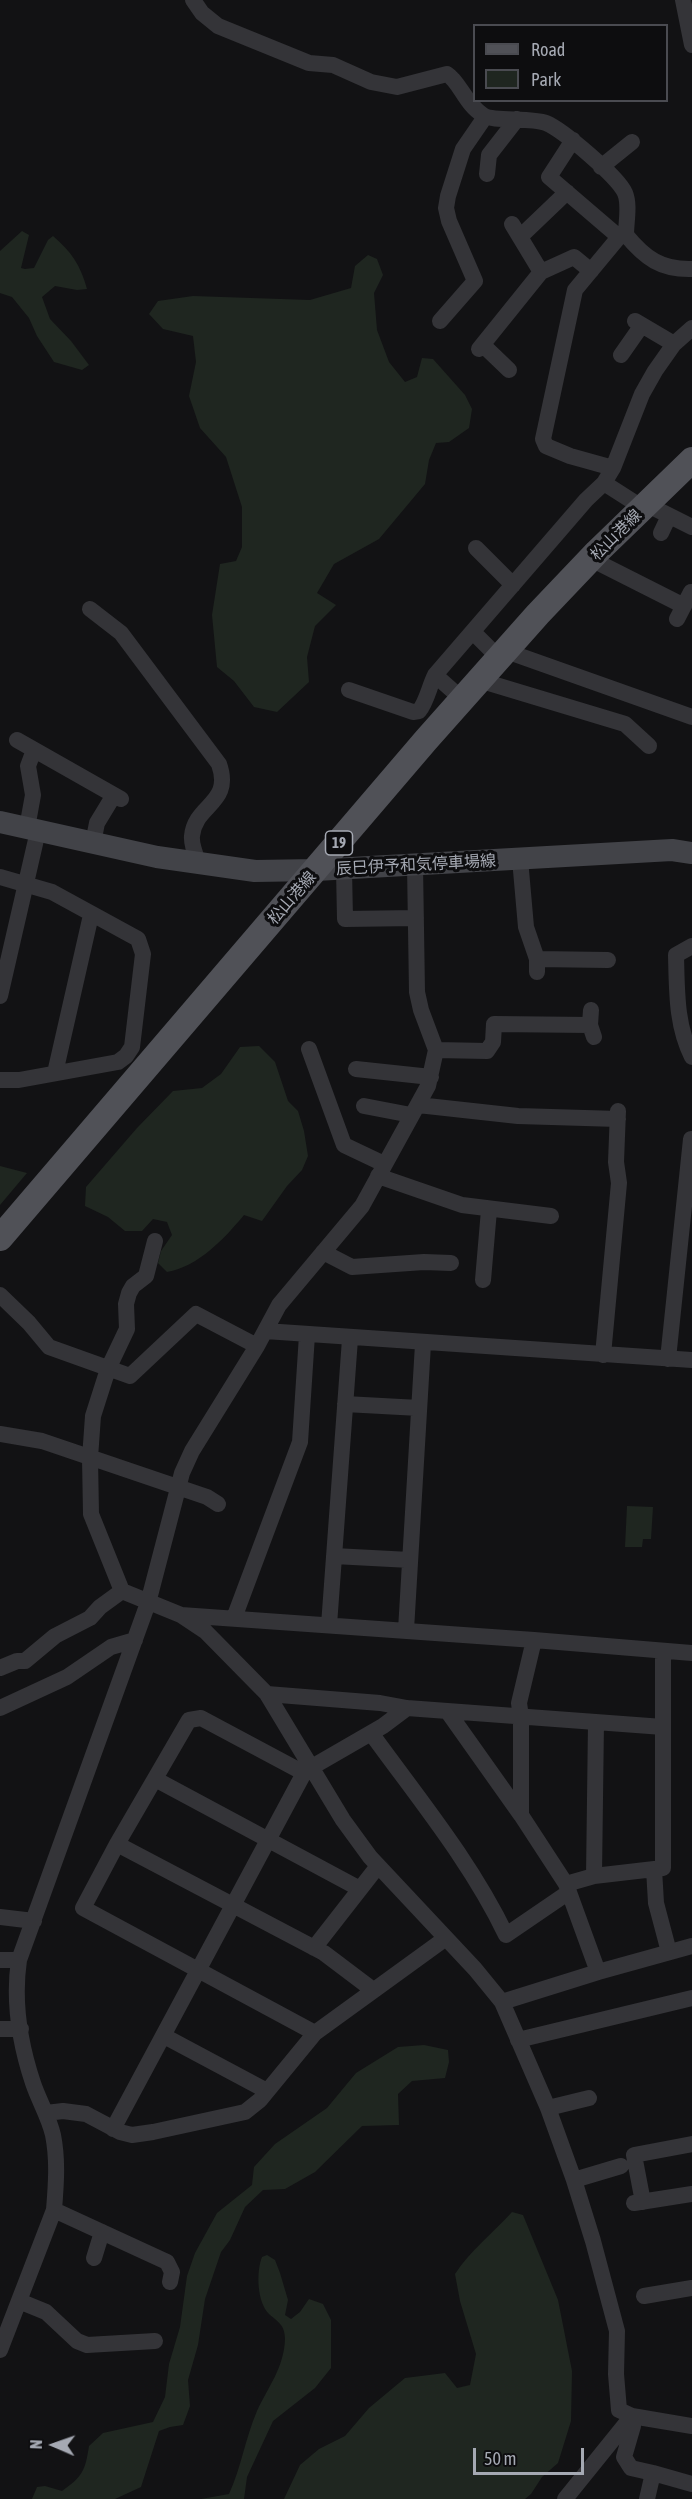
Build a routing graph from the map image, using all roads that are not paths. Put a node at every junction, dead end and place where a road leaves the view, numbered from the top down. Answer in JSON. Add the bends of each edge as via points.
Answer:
{"nodes":[{"id":1,"x":193,"y":0,"type":"edge"},
{"id":2,"x":683,"y":0,"type":"edge"},
{"id":3,"x":692,"y":45,"type":"edge"},
{"id":4,"x":484,"y":117,"type":"junction"},
{"id":5,"x":518,"y":118,"type":"junction"},
{"id":6,"x":573,"y":140,"type":"junction"},
{"id":7,"x":632,"y":142,"type":"dead end"},
{"id":8,"x":601,"y":167,"type":"junction"},
{"id":9,"x":488,"y":174,"type":"dead end"},
{"id":10,"x":567,"y":192,"type":"junction"},
{"id":11,"x":622,"y":236,"type":"junction"},
{"id":12,"x":692,"y":269,"type":"edge"},
{"id":13,"x":591,"y":271,"type":"junction"},
{"id":14,"x":541,"y":272,"type":"junction"},
{"id":15,"x":440,"y":321,"type":"dead end"},
{"id":16,"x":686,"y":336,"type":"edge"},
{"id":17,"x":621,"y":355,"type":"dead end"},
{"id":18,"x":509,"y":370,"type":"dead end"},
{"id":19,"x":692,"y":460,"type":"edge"},
{"id":20,"x":613,"y":468,"type":"junction"},
{"id":21,"x":604,"y":483,"type":"junction"},
{"id":22,"x":645,"y":506,"type":"junction"},
{"id":23,"x":669,"y":516,"type":"junction"},
{"id":24,"x":692,"y":527,"type":"edge"},
{"id":25,"x":661,"y":533,"type":"dead end"},
{"id":26,"x":476,"y":548,"type":"dead end"},
{"id":27,"x":591,"y":559,"type":"junction"},
{"id":28,"x":513,"y":585,"type":"junction"},
{"id":29,"x":684,"y":605,"type":"edge"},
{"id":30,"x":90,"y":609,"type":"dead end"},
{"id":31,"x":473,"y":632,"type":"junction"},
{"id":32,"x":502,"y":654,"type":"junction"},
{"id":33,"x":435,"y":675,"type":"junction"},
{"id":34,"x":479,"y":680,"type":"junction"},
{"id":35,"x":349,"y":690,"type":"dead end"},
{"id":36,"x":462,"y":699,"type":"junction"},
{"id":37,"x":692,"y":717,"type":"edge"},
{"id":38,"x":17,"y":740,"type":"dead end"},
{"id":39,"x":649,"y":746,"type":"dead end"},
{"id":40,"x":34,"y":750,"type":"junction"},
{"id":41,"x":0,"y":822,"type":"edge"},
{"id":42,"x":32,"y":829,"type":"junction"},
{"id":43,"x":93,"y":843,"type":"junction"},
{"id":44,"x":692,"y":853,"type":"edge"},
{"id":45,"x":520,"y":859,"type":"junction"},
{"id":46,"x":199,"y":864,"type":"junction"},
{"id":47,"x":415,"y":865,"type":"junction"},
{"id":48,"x":344,"y":869,"type":"junction"},
{"id":49,"x":316,"y":870,"type":"junction"},
{"id":50,"x":0,"y":877,"type":"edge"},
{"id":51,"x":26,"y":883,"type":"junction"},
{"id":52,"x":91,"y":915,"type":"junction"},
{"id":53,"x":416,"y":918,"type":"junction"},
{"id":54,"x":692,"y":946,"type":"edge"},
{"id":55,"x":600,"y":956,"type":"dead end"},
{"id":56,"x":0,"y":996,"type":"edge"},
{"id":57,"x":592,"y":1024,"type":"dead end"},
{"id":58,"x":309,"y":1049,"type":"dead end"},
{"id":59,"x":436,"y":1050,"type":"junction"},
{"id":60,"x":692,"y":1057,"type":"edge"},
{"id":61,"x":356,"y":1069,"type":"dead end"},
{"id":62,"x":55,"y":1073,"type":"junction"},
{"id":63,"x":431,"y":1077,"type":"junction"},
{"id":64,"x":0,"y":1080,"type":"edge"},
{"id":65,"x":364,"y":1106,"type":"dead end"},
{"id":66,"x":415,"y":1110,"type":"junction"},
{"id":67,"x":691,"y":1139,"type":"edge"},
{"id":68,"x":381,"y":1170,"type":"junction"},
{"id":69,"x":489,"y":1210,"type":"junction"},
{"id":70,"x":551,"y":1216,"type":"dead end"},
{"id":71,"x":0,"y":1238,"type":"edge"},
{"id":72,"x":155,"y":1241,"type":"dead end"},
{"id":73,"x":323,"y":1252,"type":"junction"},
{"id":74,"x":451,"y":1263,"type":"dead end"},
{"id":75,"x":483,"y":1280,"type":"dead end"},
{"id":76,"x":0,"y":1295,"type":"edge"},
{"id":77,"x":307,"y":1335,"type":"junction"},
{"id":78,"x":350,"y":1338,"type":"junction"},
{"id":79,"x":261,"y":1339,"type":"junction"},
{"id":80,"x":423,"y":1344,"type":"junction"},
{"id":81,"x":603,"y":1355,"type":"junction"},
{"id":82,"x":668,"y":1359,"type":"junction"},
{"id":83,"x":692,"y":1360,"type":"edge"},
{"id":84,"x":108,"y":1369,"type":"junction"},
{"id":85,"x":345,"y":1404,"type":"junction"},
{"id":86,"x":419,"y":1408,"type":"junction"},
{"id":87,"x":1,"y":1438,"type":"edge"},
{"id":88,"x":90,"y":1458,"type":"junction"},
{"id":89,"x":178,"y":1489,"type":"junction"},
{"id":90,"x":218,"y":1504,"type":"dead end"},
{"id":91,"x":334,"y":1556,"type":"junction"},
{"id":92,"x":410,"y":1560,"type":"junction"},
{"id":93,"x":122,"y":1591,"type":"junction"},
{"id":94,"x":148,"y":1603,"type":"junction"},
{"id":95,"x":181,"y":1615,"type":"junction"},
{"id":96,"x":234,"y":1618,"type":"junction"},
{"id":97,"x":329,"y":1625,"type":"junction"},
{"id":98,"x":406,"y":1630,"type":"junction"},
{"id":99,"x":135,"y":1640,"type":"junction"},
{"id":100,"x":534,"y":1640,"type":"junction"},
{"id":101,"x":663,"y":1652,"type":"junction"},
{"id":102,"x":692,"y":1653,"type":"edge"},
{"id":103,"x":0,"y":1668,"type":"edge"},
{"id":104,"x":267,"y":1694,"type":"junction"},
{"id":105,"x":0,"y":1708,"type":"edge"},
{"id":106,"x":407,"y":1708,"type":"junction"},
{"id":107,"x":448,"y":1712,"type":"junction"},
{"id":108,"x":521,"y":1717,"type":"junction"},
{"id":109,"x":596,"y":1722,"type":"junction"},
{"id":110,"x":663,"y":1727,"type":"junction"},
{"id":111,"x":371,"y":1733,"type":"junction"},
{"id":112,"x":308,"y":1770,"type":"junction"},
{"id":113,"x":155,"y":1779,"type":"junction"},
{"id":114,"x":521,"y":1815,"type":"junction"},
{"id":115,"x":269,"y":1840,"type":"junction"},
{"id":116,"x":117,"y":1844,"type":"junction"},
{"id":117,"x":378,"y":1866,"type":"junction"},
{"id":118,"x":654,"y":1869,"type":"junction"},
{"id":119,"x":594,"y":1876,"type":"junction"},
{"id":120,"x":568,"y":1888,"type":"junction"},
{"id":121,"x":360,"y":1889,"type":"junction"},
{"id":122,"x":235,"y":1905,"type":"junction"},
{"id":123,"x":0,"y":1917,"type":"edge"},
{"id":124,"x":34,"y":1921,"type":"junction"},
{"id":125,"x":446,"y":1938,"type":"junction"},
{"id":126,"x":692,"y":1946,"type":"edge"},
{"id":127,"x":314,"y":1948,"type":"junction"},
{"id":128,"x":669,"y":1952,"type":"junction"},
{"id":129,"x":0,"y":1960,"type":"edge"},
{"id":130,"x":20,"y":1960,"type":"junction"},
{"id":131,"x":200,"y":1970,"type":"junction"},
{"id":132,"x":598,"y":1971,"type":"junction"},
{"id":133,"x":374,"y":1990,"type":"junction"},
{"id":134,"x":692,"y":1998,"type":"edge"},
{"id":135,"x":502,"y":2002,"type":"junction"},
{"id":136,"x":0,"y":2029,"type":"edge"},
{"id":137,"x":21,"y":2029,"type":"junction"},
{"id":138,"x":315,"y":2033,"type":"junction"},
{"id":139,"x":164,"y":2036,"type":"junction"},
{"id":140,"x":518,"y":2040,"type":"junction"},
{"id":141,"x":267,"y":2091,"type":"junction"},
{"id":142,"x":590,"y":2098,"type":"dead end"},
{"id":143,"x":548,"y":2108,"type":"junction"},
{"id":144,"x":46,"y":2113,"type":"junction"},
{"id":145,"x":113,"y":2129,"type":"junction"},
{"id":146,"x":692,"y":2144,"type":"edge"},
{"id":147,"x":621,"y":2166,"type":"dead end"},
{"id":148,"x":574,"y":2180,"type":"junction"},
{"id":149,"x":692,"y":2194,"type":"edge"},
{"id":150,"x":54,"y":2210,"type":"junction"},
{"id":151,"x":102,"y":2232,"type":"junction"},
{"id":152,"x":94,"y":2258,"type":"dead end"},
{"id":153,"x":170,"y":2282,"type":"dead end"},
{"id":154,"x":692,"y":2288,"type":"edge"},
{"id":155,"x":644,"y":2296,"type":"dead end"},
{"id":156,"x":19,"y":2301,"type":"junction"},
{"id":157,"x":155,"y":2341,"type":"dead end"},
{"id":158,"x":0,"y":2350,"type":"edge"},
{"id":159,"x":632,"y":2416,"type":"junction"},
{"id":160,"x":692,"y":2426,"type":"edge"},
{"id":161,"x":653,"y":2473,"type":"junction"},
{"id":162,"x":692,"y":2484,"type":"edge"},
{"id":163,"x":566,"y":2499,"type":"edge"},
{"id":164,"x":647,"y":2499,"type":"edge"}],
"edges":[{"from":1,"to":4,"type":"street","via":[[218,26],[309,63],[333,65],[371,82],[397,87],[447,75],[454,78],[466,101]]},
{"from":2,"to":3,"type":"street"},
{"from":4,"to":5,"type":"street"},
{"from":4,"to":15,"type":"street","via":[[463,149],[446,208],[475,281]]},
{"from":5,"to":6,"type":"street","via":[[546,123]]},
{"from":5,"to":9,"type":"street","via":[[489,155]]},
{"from":6,"to":8,"type":"street"},
{"from":6,"to":10,"type":"street","via":[[549,177]]},
{"from":7,"to":8,"type":"street"},
{"from":8,"to":11,"type":"street","via":[[626,194]]},
{"from":10,"to":11,"type":"street"},
{"from":10,"to":14,"type":"street","via":[[517,230]]},
{"from":11,"to":12,"type":"street","via":[[663,267]]},
{"from":11,"to":13,"type":"street"},
{"from":13,"to":14,"type":"street","via":[[574,257]]},
{"from":13,"to":20,"type":"street","via":[[575,290],[543,439],[546,446],[570,456]]},
{"from":14,"to":18,"type":"street","via":[[481,347]]},
{"from":16,"to":17,"type":"street","via":[[639,323]]},
{"from":16,"to":20,"type":"street","via":[[642,394]]},
{"from":19,"to":22,"type":"main road","name":"松山港線","number":"19"},
{"from":20,"to":21,"type":"street"},
{"from":21,"to":22,"type":"street"},
{"from":21,"to":28,"type":"street"},
{"from":22,"to":23,"type":"street"},
{"from":22,"to":27,"type":"main road","name":"松山港線","number":"19"},
{"from":23,"to":24,"type":"street"},
{"from":23,"to":25,"type":"street"},
{"from":26,"to":28,"type":"street"},
{"from":27,"to":29,"type":"street"},
{"from":27,"to":32,"type":"main road","name":"松山港線","number":"19"},
{"from":28,"to":31,"type":"street"},
{"from":30,"to":46,"type":"street","via":[[121,633],[219,764],[221,792],[201,815],[192,836]]},
{"from":31,"to":32,"type":"street"},
{"from":31,"to":33,"type":"street"},
{"from":32,"to":34,"type":"main road","name":"松山港線","number":"19"},
{"from":32,"to":37,"type":"street"},
{"from":33,"to":35,"type":"street","via":[[419,711]]},
{"from":33,"to":36,"type":"street"},
{"from":34,"to":36,"type":"main road","name":"松山港線","number":"19"},
{"from":34,"to":39,"type":"street","via":[[625,724]]},
{"from":36,"to":49,"type":"main road","name":"松山港線","number":"19"},
{"from":38,"to":40,"type":"street"},
{"from":40,"to":42,"type":"street","via":[[28,766],[33,795]]},
{"from":40,"to":43,"type":"street","via":[[118,797],[97,823]]},
{"from":41,"to":42,"type":"main road","name":"辰巳伊予和気停車場線"},
{"from":42,"to":43,"type":"main road","name":"辰巳伊予和気停車場線"},
{"from":42,"to":51,"type":"street"},
{"from":43,"to":46,"type":"main road","name":"辰巳伊予和気停車場線"},
{"from":44,"to":45,"type":"main road","name":"辰巳伊予和気停車場線","via":[[672,850]]},
{"from":45,"to":47,"type":"main road","name":"辰巳伊予和気停車場線"},
{"from":45,"to":55,"type":"street","via":[[526,927],[537,966]]},
{"from":46,"to":49,"type":"main road","name":"辰巳伊予和気停車場線","via":[[255,871]]},
{"from":47,"to":48,"type":"main road","name":"辰巳伊予和気停車場線"},
{"from":47,"to":53,"type":"street"},
{"from":48,"to":49,"type":"main road","name":"辰巳伊予和気停車場線"},
{"from":48,"to":53,"type":"street","via":[[345,920]]},
{"from":49,"to":71,"type":"main road","name":"松山港線","number":"19"},
{"from":50,"to":51,"type":"street"},
{"from":51,"to":52,"type":"street"},
{"from":51,"to":56,"type":"street"},
{"from":52,"to":62,"type":"street"},
{"from":52,"to":62,"type":"street","via":[[138,939],[143,954],[132,1047],[118,1062]]},
{"from":53,"to":59,"type":"street","via":[[417,992]]},
{"from":54,"to":60,"type":"street","via":[[676,956],[678,1008]]},
{"from":57,"to":59,"type":"street","via":[[494,1024],[493,1042],[487,1051]]},
{"from":58,"to":68,"type":"street","via":[[344,1144]]},
{"from":59,"to":63,"type":"street"},
{"from":61,"to":63,"type":"street"},
{"from":62,"to":64,"type":"street"},
{"from":63,"to":66,"type":"street"},
{"from":65,"to":66,"type":"street"},
{"from":66,"to":68,"type":"street"},
{"from":66,"to":81,"type":"street","via":[[518,1116],[618,1115],[619,1183]]},
{"from":67,"to":82,"type":"street"},
{"from":68,"to":69,"type":"street","via":[[462,1205]]},
{"from":68,"to":73,"type":"street","via":[[362,1206]]},
{"from":69,"to":70,"type":"street"},
{"from":69,"to":75,"type":"street"},
{"from":72,"to":84,"type":"street","via":[[147,1276],[129,1293],[127,1329]]},
{"from":73,"to":74,"type":"street","via":[[352,1267]]},
{"from":73,"to":79,"type":"street","via":[[291,1288]]},
{"from":76,"to":84,"type":"street","via":[[49,1347]]},
{"from":77,"to":78,"type":"street"},
{"from":77,"to":79,"type":"street"},
{"from":77,"to":96,"type":"street","via":[[300,1443]]},
{"from":78,"to":80,"type":"street"},
{"from":78,"to":85,"type":"street"},
{"from":79,"to":84,"type":"street","via":[[196,1314],[130,1376]]},
{"from":79,"to":89,"type":"street","via":[[192,1451]]},
{"from":80,"to":81,"type":"street"},
{"from":80,"to":86,"type":"street"},
{"from":81,"to":82,"type":"street"},
{"from":82,"to":83,"type":"street"},
{"from":84,"to":88,"type":"street","via":[[93,1416]]},
{"from":85,"to":86,"type":"street"},
{"from":85,"to":91,"type":"street"},
{"from":86,"to":92,"type":"street"},
{"from":87,"to":88,"type":"street","via":[[42,1441]]},
{"from":88,"to":89,"type":"street"},
{"from":88,"to":93,"type":"street","via":[[91,1514]]},
{"from":89,"to":90,"type":"street"},
{"from":89,"to":94,"type":"street"},
{"from":91,"to":92,"type":"street"},
{"from":91,"to":97,"type":"street"},
{"from":92,"to":98,"type":"street"},
{"from":93,"to":94,"type":"street"},
{"from":93,"to":103,"type":"street","via":[[90,1618],[55,1636],[25,1661]]},
{"from":94,"to":95,"type":"street"},
{"from":94,"to":99,"type":"street"},
{"from":95,"to":96,"type":"street"},
{"from":95,"to":104,"type":"street","via":[[205,1631]]},
{"from":96,"to":97,"type":"street"},
{"from":97,"to":98,"type":"street"},
{"from":98,"to":100,"type":"street"},
{"from":99,"to":105,"type":"street","via":[[99,1653],[67,1677]]},
{"from":99,"to":124,"type":"street"},
{"from":100,"to":101,"type":"street"},
{"from":100,"to":108,"type":"street","via":[[519,1703]]},
{"from":101,"to":102,"type":"street"},
{"from":101,"to":110,"type":"street"},
{"from":104,"to":106,"type":"street"},
{"from":104,"to":112,"type":"street"},
{"from":106,"to":107,"type":"street"},
{"from":106,"to":111,"type":"street"},
{"from":107,"to":108,"type":"street"},
{"from":107,"to":114,"type":"street"},
{"from":108,"to":109,"type":"street"},
{"from":108,"to":114,"type":"street"},
{"from":109,"to":110,"type":"street"},
{"from":109,"to":119,"type":"street"},
{"from":110,"to":118,"type":"street","via":[[663,1868]]},
{"from":111,"to":112,"type":"street"},
{"from":111,"to":120,"type":"street","via":[[474,1874],[506,1935]]},
{"from":112,"to":113,"type":"street","via":[[201,1718],[189,1720]]},
{"from":112,"to":115,"type":"street"},
{"from":112,"to":117,"type":"street"},
{"from":113,"to":115,"type":"street"},
{"from":113,"to":116,"type":"street"},
{"from":114,"to":120,"type":"street"},
{"from":115,"to":121,"type":"street"},
{"from":115,"to":122,"type":"street"},
{"from":116,"to":122,"type":"street"},
{"from":116,"to":131,"type":"street","via":[[84,1908]]},
{"from":117,"to":121,"type":"street"},
{"from":117,"to":125,"type":"street"},
{"from":118,"to":119,"type":"street"},
{"from":118,"to":128,"type":"street","via":[[656,1903]]},
{"from":119,"to":120,"type":"street"},
{"from":120,"to":132,"type":"street"},
{"from":121,"to":127,"type":"street"},
{"from":122,"to":127,"type":"street"},
{"from":122,"to":131,"type":"street"},
{"from":123,"to":124,"type":"street"},
{"from":124,"to":130,"type":"street"},
{"from":125,"to":133,"type":"street"},
{"from":125,"to":135,"type":"street"},
{"from":126,"to":128,"type":"street"},
{"from":127,"to":133,"type":"street"},
{"from":128,"to":132,"type":"street"},
{"from":129,"to":130,"type":"street"},
{"from":130,"to":137,"type":"street","via":[[16,2003]]},
{"from":131,"to":138,"type":"street"},
{"from":131,"to":139,"type":"street"},
{"from":132,"to":135,"type":"street"},
{"from":133,"to":138,"type":"street"},
{"from":134,"to":140,"type":"street"},
{"from":135,"to":140,"type":"street"},
{"from":136,"to":137,"type":"street"},
{"from":137,"to":144,"type":"street","via":[[33,2084]]},
{"from":138,"to":141,"type":"street"},
{"from":139,"to":141,"type":"street"},
{"from":139,"to":145,"type":"street"},
{"from":140,"to":143,"type":"street"},
{"from":141,"to":145,"type":"street","via":[[245,2112],[153,2132],[132,2134]]},
{"from":142,"to":143,"type":"street"},
{"from":143,"to":148,"type":"street"},
{"from":144,"to":145,"type":"street","via":[[86,2114]]},
{"from":144,"to":150,"type":"street","via":[[56,2157]]},
{"from":146,"to":149,"type":"street","via":[[634,2155],[637,2203]]},
{"from":147,"to":148,"type":"street"},
{"from":148,"to":159,"type":"street","via":[[618,2331],[619,2410]]},
{"from":150,"to":151,"type":"street"},
{"from":150,"to":156,"type":"street"},
{"from":151,"to":152,"type":"street"},
{"from":151,"to":153,"type":"street","via":[[167,2262],[172,2272]]},
{"from":154,"to":155,"type":"street"},
{"from":156,"to":157,"type":"street","via":[[46,2312],[76,2341],[87,2345]]},
{"from":156,"to":158,"type":"street"},
{"from":159,"to":160,"type":"street"},
{"from":159,"to":161,"type":"street","via":[[626,2463],[631,2469]]},
{"from":159,"to":163,"type":"street"},
{"from":161,"to":162,"type":"street"},
{"from":161,"to":164,"type":"street"}]}
